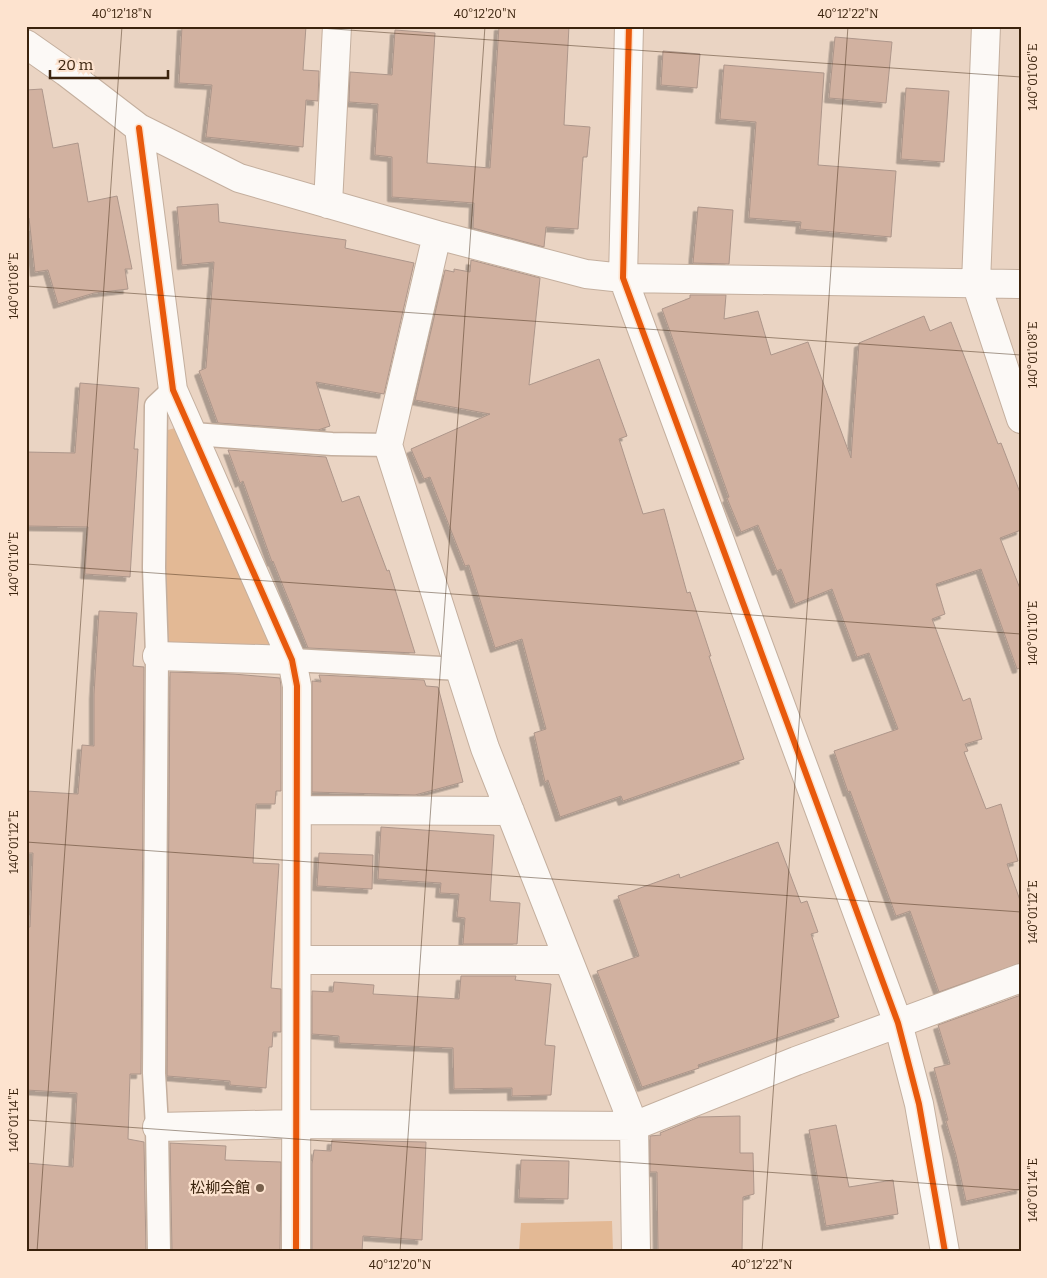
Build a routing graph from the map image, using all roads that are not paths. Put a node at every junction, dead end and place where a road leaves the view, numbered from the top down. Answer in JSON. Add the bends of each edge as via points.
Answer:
{"nodes":[{"id":1,"x":337,"y":26,"type":"edge"},
{"id":2,"x":629,"y":26,"type":"edge"},
{"id":3,"x":986,"y":26,"type":"edge"},
{"id":4,"x":26,"y":44,"type":"edge"},
{"id":5,"x":139,"y":128,"type":"junction"},
{"id":6,"x":328,"y":204,"type":"junction"},
{"id":7,"x":437,"y":235,"type":"junction"},
{"id":8,"x":623,"y":278,"type":"junction"},
{"id":9,"x":976,"y":283,"type":"junction"},
{"id":10,"x":1021,"y":284,"type":"edge"},
{"id":11,"x":173,"y":390,"type":"junction"},
{"id":12,"x":1021,"y":419,"type":"edge"},
{"id":13,"x":193,"y":434,"type":"junction"},
{"id":14,"x":388,"y":445,"type":"junction"},
{"id":15,"x":157,"y":656,"type":"junction"},
{"id":16,"x":292,"y":660,"type":"junction"},
{"id":17,"x":460,"y":669,"type":"junction"},
{"id":18,"x":297,"y":810,"type":"junction"},
{"id":19,"x":510,"y":811,"type":"junction"},
{"id":20,"x":297,"y":960,"type":"junction"},
{"id":21,"x":568,"y":960,"type":"junction"},
{"id":22,"x":1021,"y":978,"type":"edge"},
{"id":23,"x":898,"y":1023,"type":"junction"},
{"id":24,"x":296,"y":1124,"type":"junction"},
{"id":25,"x":634,"y":1126,"type":"junction"},
{"id":26,"x":156,"y":1127,"type":"junction"},
{"id":27,"x":159,"y":1252,"type":"edge"},
{"id":28,"x":296,"y":1252,"type":"edge"},
{"id":29,"x":636,"y":1252,"type":"edge"},
{"id":30,"x":945,"y":1252,"type":"edge"}],
"edges":[{"from":1,"to":6,"type":"street"},
{"from":2,"to":8,"type":"street"},
{"from":3,"to":9,"type":"street"},
{"from":4,"to":5,"type":"street"},
{"from":5,"to":6,"type":"street","via":[[239,178]]},
{"from":5,"to":11,"type":"street"},
{"from":6,"to":7,"type":"street"},
{"from":7,"to":8,"type":"street","via":[[586,274]]},
{"from":7,"to":14,"type":"street"},
{"from":8,"to":9,"type":"street"},
{"from":8,"to":23,"type":"street"},
{"from":9,"to":10,"type":"street"},
{"from":9,"to":12,"type":"street"},
{"from":11,"to":13,"type":"street"},
{"from":11,"to":15,"type":"lane","via":[[156,406],[154,568]]},
{"from":13,"to":14,"type":"lane"},
{"from":13,"to":16,"type":"street"},
{"from":14,"to":17,"type":"street"},
{"from":15,"to":16,"type":"street"},
{"from":15,"to":26,"type":"lane"},
{"from":16,"to":17,"type":"lane"},
{"from":16,"to":18,"type":"street","via":[[297,686]]},
{"from":17,"to":19,"type":"street","via":[[485,748]]},
{"from":18,"to":19,"type":"street"},
{"from":18,"to":20,"type":"street"},
{"from":19,"to":21,"type":"street"},
{"from":20,"to":21,"type":"street"},
{"from":20,"to":24,"type":"street"},
{"from":21,"to":25,"type":"street"},
{"from":22,"to":23,"type":"street"},
{"from":23,"to":25,"type":"street"},
{"from":23,"to":30,"type":"street","via":[[919,1104]]},
{"from":24,"to":25,"type":"street"},
{"from":24,"to":26,"type":"street"},
{"from":24,"to":28,"type":"street"},
{"from":25,"to":29,"type":"street"},
{"from":26,"to":27,"type":"lane"}]}
